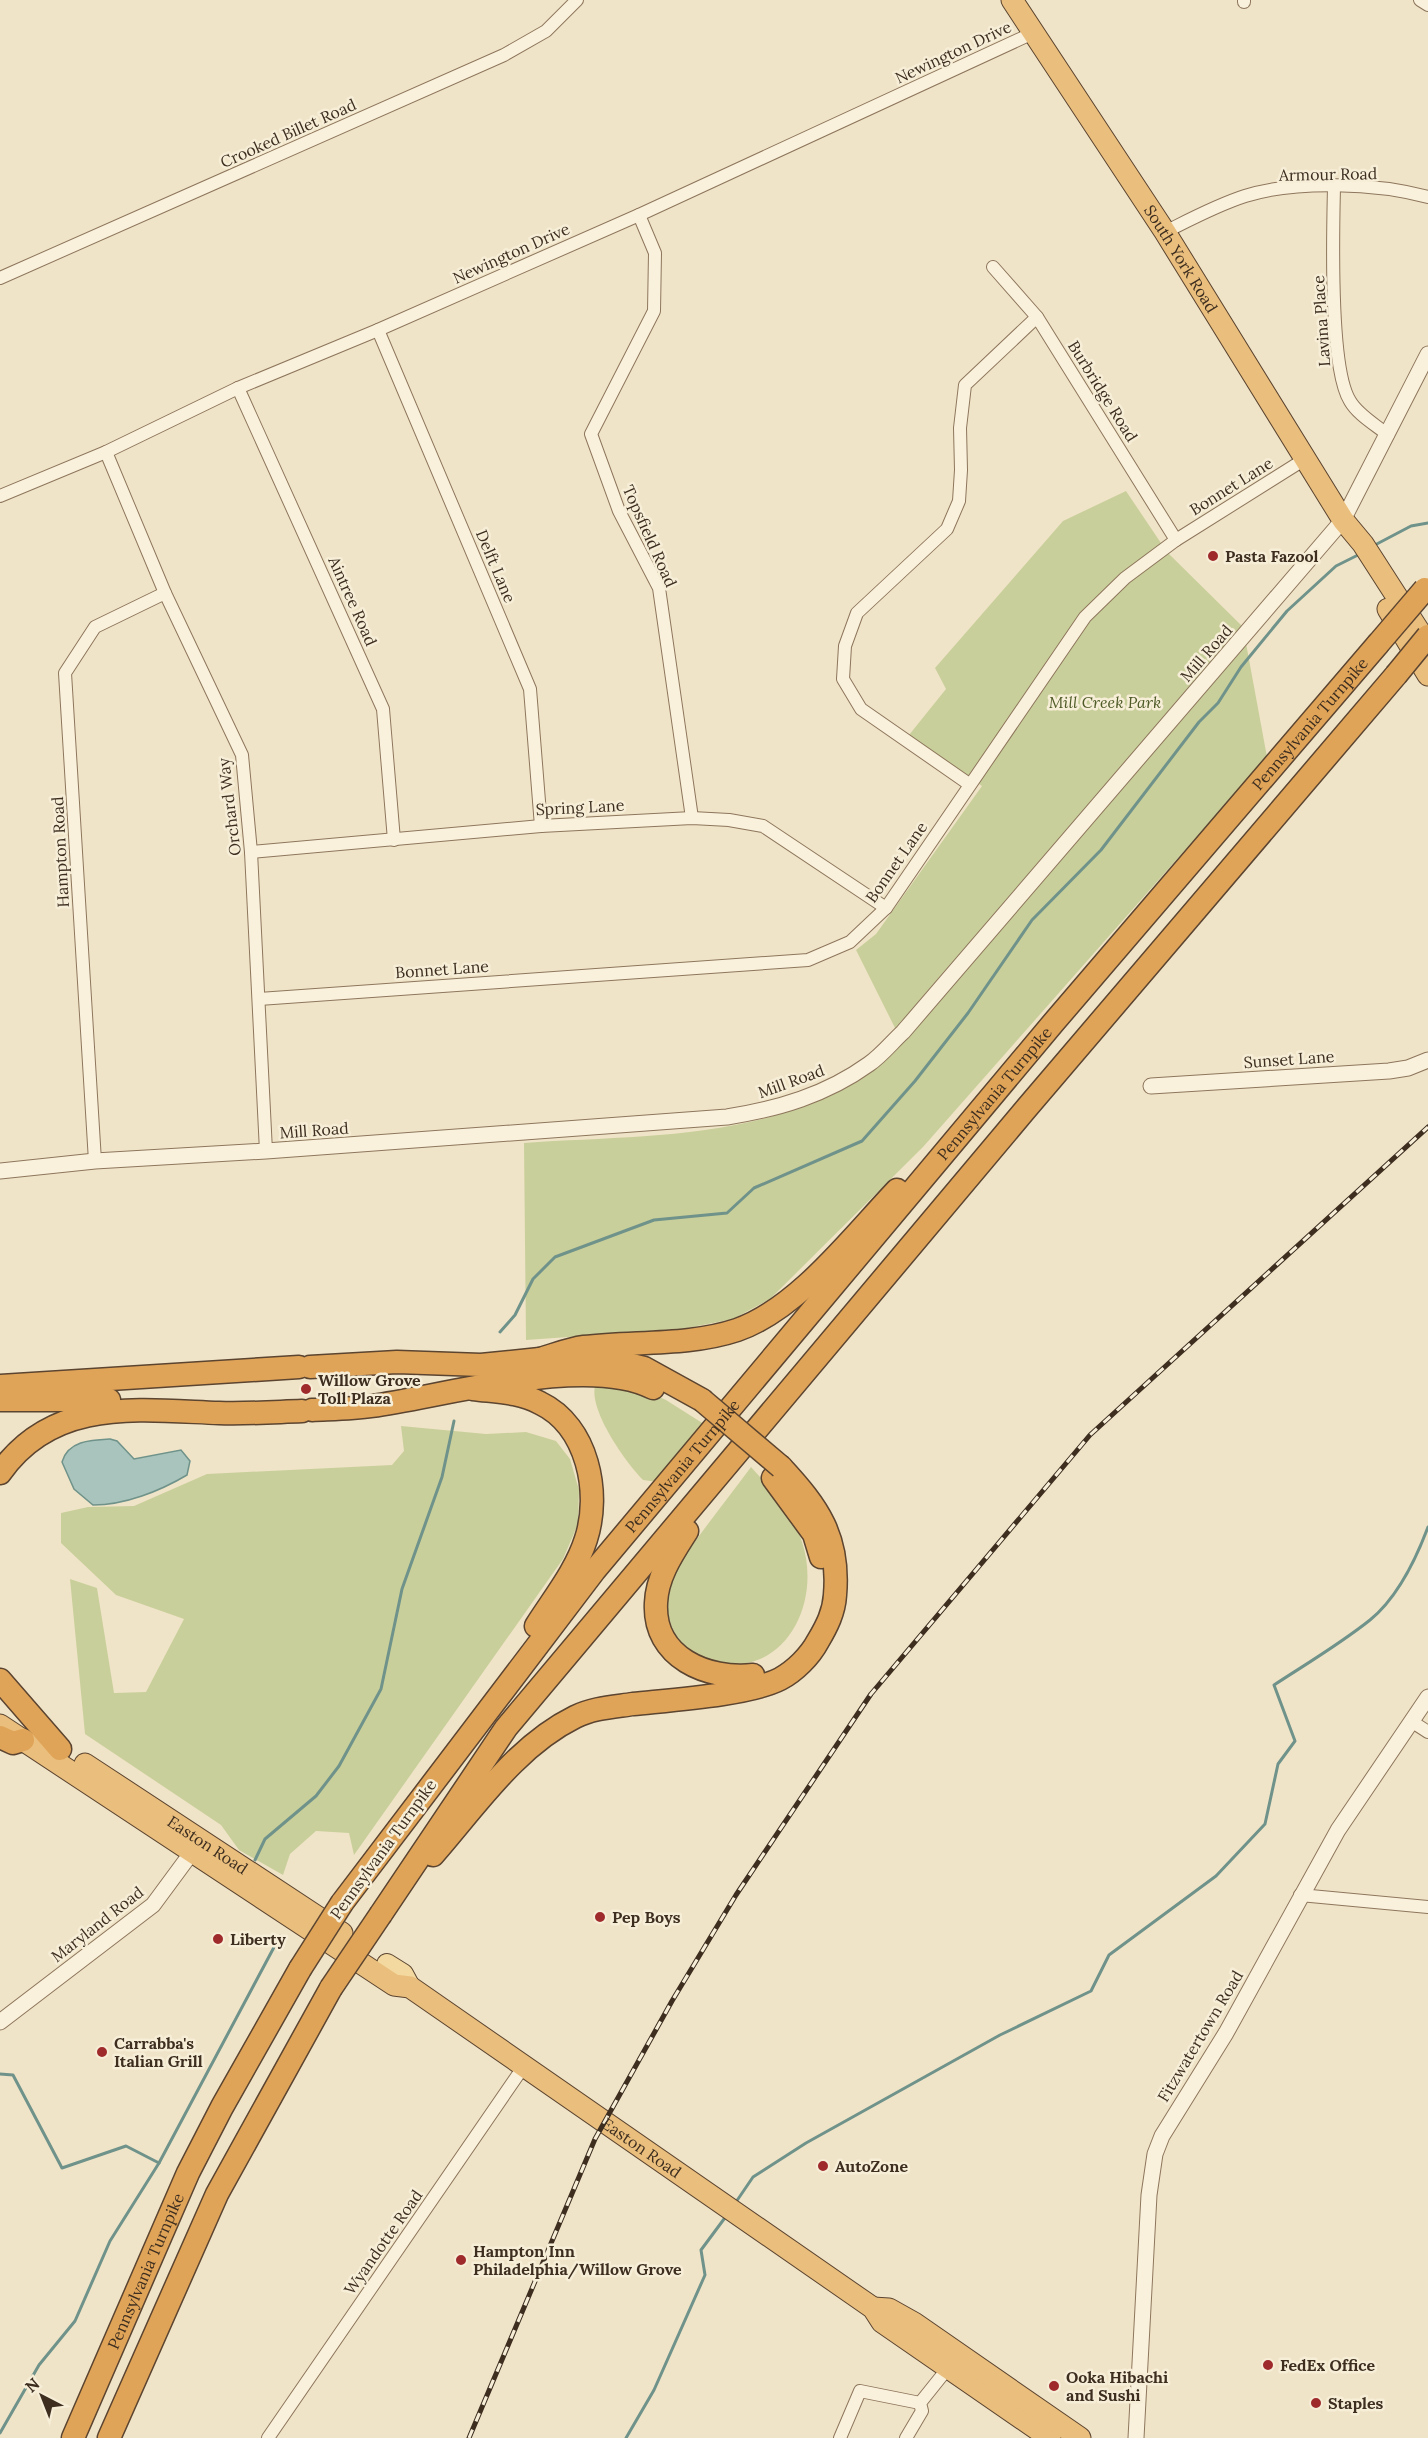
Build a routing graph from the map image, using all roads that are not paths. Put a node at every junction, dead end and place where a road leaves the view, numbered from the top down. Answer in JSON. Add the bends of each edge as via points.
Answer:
{"nodes":[{"id":1,"x":577,"y":0,"type":"edge"},
{"id":2,"x":1012,"y":0,"type":"edge"},
{"id":3,"x":1420,"y":0,"type":"edge"},
{"id":4,"x":1428,"y":5,"type":"edge"},
{"id":5,"x":1033,"y":33,"type":"junction"},
{"id":6,"x":1334,"y":187,"type":"junction"},
{"id":7,"x":1428,"y":197,"type":"edge"},
{"id":8,"x":639,"y":215,"type":"junction"},
{"id":9,"x":1165,"y":232,"type":"junction"},
{"id":10,"x":993,"y":267,"type":"dead end"},
{"id":11,"x":0,"y":278,"type":"edge"},
{"id":12,"x":1037,"y":317,"type":"junction"},
{"id":13,"x":378,"y":330,"type":"junction"},
{"id":14,"x":1428,"y":354,"type":"edge"},
{"id":15,"x":238,"y":388,"type":"junction"},
{"id":16,"x":1388,"y":435,"type":"junction"},
{"id":17,"x":106,"y":452,"type":"junction"},
{"id":18,"x":1305,"y":459,"type":"junction"},
{"id":19,"x":0,"y":496,"type":"edge"},
{"id":20,"x":1343,"y":520,"type":"junction"},
{"id":21,"x":1176,"y":540,"type":"junction"},
{"id":22,"x":1427,"y":587,"type":"edge"},
{"id":23,"x":1384,"y":591,"type":"junction"},
{"id":24,"x":165,"y":593,"type":"junction"},
{"id":25,"x":1428,"y":636,"type":"edge"},
{"id":26,"x":1428,"y":645,"type":"edge"},
{"id":27,"x":1428,"y":675,"type":"edge"},
{"id":28,"x":969,"y":784,"type":"junction"},
{"id":29,"x":692,"y":818,"type":"junction"},
{"id":30,"x":541,"y":825,"type":"junction"},
{"id":31,"x":394,"y":840,"type":"junction"},
{"id":32,"x":251,"y":852,"type":"junction"},
{"id":33,"x":886,"y":908,"type":"junction"},
{"id":34,"x":259,"y":999,"type":"junction"},
{"id":35,"x":1054,"y":1022,"type":"junction"},
{"id":36,"x":1428,"y":1060,"type":"edge"},
{"id":37,"x":1150,"y":1086,"type":"dead end"},
{"id":38,"x":267,"y":1151,"type":"junction"},
{"id":39,"x":95,"y":1161,"type":"junction"},
{"id":40,"x":0,"y":1171,"type":"edge"},
{"id":41,"x":540,"y":1359,"type":"junction"},
{"id":42,"x":0,"y":1386,"type":"edge"},
{"id":43,"x":473,"y":1389,"type":"junction"},
{"id":44,"x":0,"y":1400,"type":"edge"},
{"id":45,"x":698,"y":1405,"type":"junction"},
{"id":46,"x":146,"y":1409,"type":"junction"},
{"id":47,"x":764,"y":1423,"type":"junction"},
{"id":48,"x":776,"y":1472,"type":"junction"},
{"id":49,"x":0,"y":1473,"type":"edge"},
{"id":50,"x":0,"y":1680,"type":"edge"},
{"id":51,"x":1428,"y":1696,"type":"edge"},
{"id":52,"x":0,"y":1709,"type":"edge"},
{"id":53,"x":1411,"y":1721,"type":"junction"},
{"id":54,"x":0,"y":1725,"type":"edge"},
{"id":55,"x":1428,"y":1731,"type":"edge"},
{"id":56,"x":0,"y":1737,"type":"edge"},
{"id":57,"x":23,"y":1740,"type":"junction"},
{"id":58,"x":458,"y":1748,"type":"junction"},
{"id":59,"x":60,"y":1749,"type":"junction"},
{"id":60,"x":197,"y":1846,"type":"junction"},
{"id":61,"x":1300,"y":1895,"type":"junction"},
{"id":62,"x":1428,"y":1907,"type":"edge"},
{"id":63,"x":381,"y":1914,"type":"junction"},
{"id":64,"x":387,"y":1964,"type":"joint"},
{"id":65,"x":410,"y":1987,"type":"junction"},
{"id":66,"x":0,"y":2022,"type":"edge"},
{"id":67,"x":524,"y":2066,"type":"junction"},
{"id":68,"x":873,"y":2308,"type":"junction"},
{"id":69,"x":948,"y":2368,"type":"junction"},
{"id":70,"x":920,"y":2403,"type":"junction"},
{"id":71,"x":73,"y":2438,"type":"edge"},
{"id":72,"x":109,"y":2438,"type":"edge"},
{"id":73,"x":268,"y":2438,"type":"edge"},
{"id":74,"x":840,"y":2438,"type":"edge"},
{"id":75,"x":906,"y":2438,"type":"edge"},
{"id":76,"x":1050,"y":2438,"type":"edge"},
{"id":77,"x":1080,"y":2438,"type":"edge"},
{"id":78,"x":1136,"y":2438,"type":"edge"}],
"edges":[{"from":1,"to":11,"type":"street","name":"Crooked Billet Road","via":[[546,31],[504,55]]},
{"from":2,"to":5,"type":"highway","name":"South York Road"},
{"from":3,"to":4,"type":"street"},
{"from":5,"to":8,"type":"street","name":"Newington Drive"},
{"from":5,"to":9,"type":"highway","name":"South York Road"},
{"from":6,"to":7,"type":"street","name":"Armour Road","via":[[1402,190]]},
{"from":6,"to":9,"type":"street","name":"Armour Road","via":[[1291,188],[1246,196]]},
{"from":6,"to":16,"type":"street","name":"Lavina Place","via":[[1333,264],[1342,382],[1350,401]]},
{"from":8,"to":13,"type":"street","name":"Newington Drive"},
{"from":8,"to":29,"type":"street","name":"Topsfield Road","via":[[656,253],[654,311],[591,434],[619,511],[659,588]]},
{"from":9,"to":18,"type":"highway","name":"South York Road"},
{"from":10,"to":12,"type":"street","name":"Burbridge Road"},
{"from":12,"to":21,"type":"street","name":"Burbridge Road"},
{"from":12,"to":28,"type":"street","via":[[965,385],[959,501],[947,529],[857,613],[845,646],[843,679],[861,709]]},
{"from":13,"to":15,"type":"street","name":"Newington Drive"},
{"from":13,"to":30,"type":"street","name":"Delft Lane","via":[[530,689]]},
{"from":14,"to":16,"type":"street","name":"Mill Road"},
{"from":15,"to":17,"type":"street","name":"Newington Drive"},
{"from":15,"to":31,"type":"street","name":"Aintree Road","via":[[383,709]]},
{"from":16,"to":20,"type":"street","name":"Mill Road"},
{"from":17,"to":19,"type":"street","name":"Newington Drive"},
{"from":17,"to":24,"type":"street","name":"Orchard Way"},
{"from":18,"to":20,"type":"highway","name":"South York Road"},
{"from":18,"to":21,"type":"street","name":"Bonnet Lane"},
{"from":20,"to":23,"type":"highway","name":"South York Road"},
{"from":20,"to":38,"type":"street","name":"Mill Road","via":[[903,1032],[870,1063],[824,1091],[773,1110],[727,1118]]},
{"from":21,"to":28,"type":"street","name":"Bonnet Lane","via":[[1125,578],[1085,617]]},
{"from":22,"to":35,"type":"highway","name":"Pennsylvania Turnpike","bridge":true},
{"from":23,"to":26,"type":"highway","name":"South York Road"},
{"from":23,"to":27,"type":"highway","name":"South York Road"},
{"from":24,"to":32,"type":"street","name":"Orchard Way","via":[[242,755]]},
{"from":24,"to":39,"type":"street","name":"Hampton Road","via":[[95,627],[65,673]]},
{"from":25,"to":47,"type":"highway","name":"Pennsylvania Turnpike","bridge":true},
{"from":28,"to":33,"type":"street","name":"Bonnet Lane"},
{"from":29,"to":30,"type":"street","name":"Spring Lane"},
{"from":29,"to":33,"type":"street","name":"Spring Lane","via":[[763,826]]},
{"from":30,"to":31,"type":"street","name":"Spring Lane"},
{"from":31,"to":32,"type":"street","name":"Spring Lane"},
{"from":32,"to":34,"type":"street","name":"Orchard Way"},
{"from":33,"to":34,"type":"street","name":"Bonnet Lane","via":[[850,942],[808,960]]},
{"from":34,"to":38,"type":"street","name":"Orchard Way"},
{"from":35,"to":41,"type":"highway","via":[[821,1269],[773,1311],[737,1330],[704,1337],[581,1347]]},
{"from":35,"to":58,"type":"highway","name":"Pennsylvania Turnpike","via":[[594,1571]]},
{"from":36,"to":37,"type":"street","name":"Sunset Lane","via":[[1389,1071]]},
{"from":38,"to":39,"type":"street","name":"Mill Road"},
{"from":39,"to":40,"type":"street","name":"Mill Road"},
{"from":41,"to":42,"type":"highway","via":[[482,1365],[397,1362]]},
{"from":41,"to":45,"type":"highway","via":[[603,1358],[626,1362],[657,1374]]},
{"from":43,"to":45,"type":"highway","via":[[551,1377],[617,1377],[642,1382]]},
{"from":43,"to":46,"type":"highway","via":[[370,1407],[307,1411]]},
{"from":43,"to":58,"type":"highway","via":[[529,1398],[565,1421],[585,1457],[592,1504],[580,1554]]},
{"from":44,"to":46,"type":"highway","via":[[129,1400]]},
{"from":45,"to":48,"type":"highway","bridge":true},
{"from":46,"to":49,"type":"highway","via":[[94,1414],[61,1423],[22,1447]]},
{"from":47,"to":48,"type":"highway","via":[[729,1478],[688,1530],[663,1574],[657,1593],[657,1619],[667,1642],[689,1665],[706,1672],[736,1677],[775,1667],[803,1641],[814,1621],[824,1582],[823,1566],[814,1534]]},
{"from":47,"to":63,"type":"highway","name":"Pennsylvania Turnpike","via":[[506,1728]]},
{"from":48,"to":63,"type":"highway","via":[[804,1492],[823,1519],[835,1558],[834,1607],[819,1640],[804,1660],[779,1680],[754,1688],[603,1708],[554,1728],[528,1747]]},
{"from":50,"to":59,"type":"highway"},
{"from":51,"to":53,"type":"street","name":"Fitzwatertown Road"},
{"from":52,"to":59,"type":"highway","name":"Easton Road"},
{"from":53,"to":55,"type":"street"},
{"from":53,"to":61,"type":"street","name":"Fitzwatertown Road"},
{"from":54,"to":57,"type":"highway","name":"Easton Road"},
{"from":56,"to":57,"type":"highway","via":[[13,1743]]},
{"from":57,"to":60,"type":"highway","name":"Easton Road"},
{"from":58,"to":71,"type":"highway","name":"Pennsylvania Turnpike","bridge":true,"via":[[342,1903],[222,2107],[188,2173]]},
{"from":59,"to":60,"type":"highway","name":"Easton Road"},
{"from":60,"to":64,"type":"highway","name":"Easton Road"},
{"from":60,"to":65,"type":"highway","name":"Easton Road","via":[[394,1985]]},
{"from":60,"to":66,"type":"street","name":"Maryland Road","via":[[153,1905]]},
{"from":61,"to":62,"type":"street"},
{"from":61,"to":78,"type":"street","name":"Fitzwatertown Road","via":[[1155,2154],[1149,2195]]},
{"from":63,"to":72,"type":"highway","name":"Pennsylvania Turnpike","bridge":true,"via":[[331,1988],[217,2194]]},
{"from":64,"to":65,"type":"main road","name":"Easton Road","via":[[403,1974]]},
{"from":65,"to":67,"type":"highway","name":"Easton Road"},
{"from":67,"to":68,"type":"highway","name":"Easton Road"},
{"from":67,"to":73,"type":"street","name":"Wyandotte Road"},
{"from":68,"to":69,"type":"highway","name":"Easton Road","via":[[882,2322]]},
{"from":68,"to":77,"type":"highway","name":"Easton Road","via":[[889,2309],[914,2323]]},
{"from":69,"to":70,"type":"street"},
{"from":69,"to":76,"type":"highway","name":"Easton Road"},
{"from":70,"to":74,"type":"street","via":[[860,2391]]},
{"from":70,"to":75,"type":"street","via":[[922,2411]]}]}
